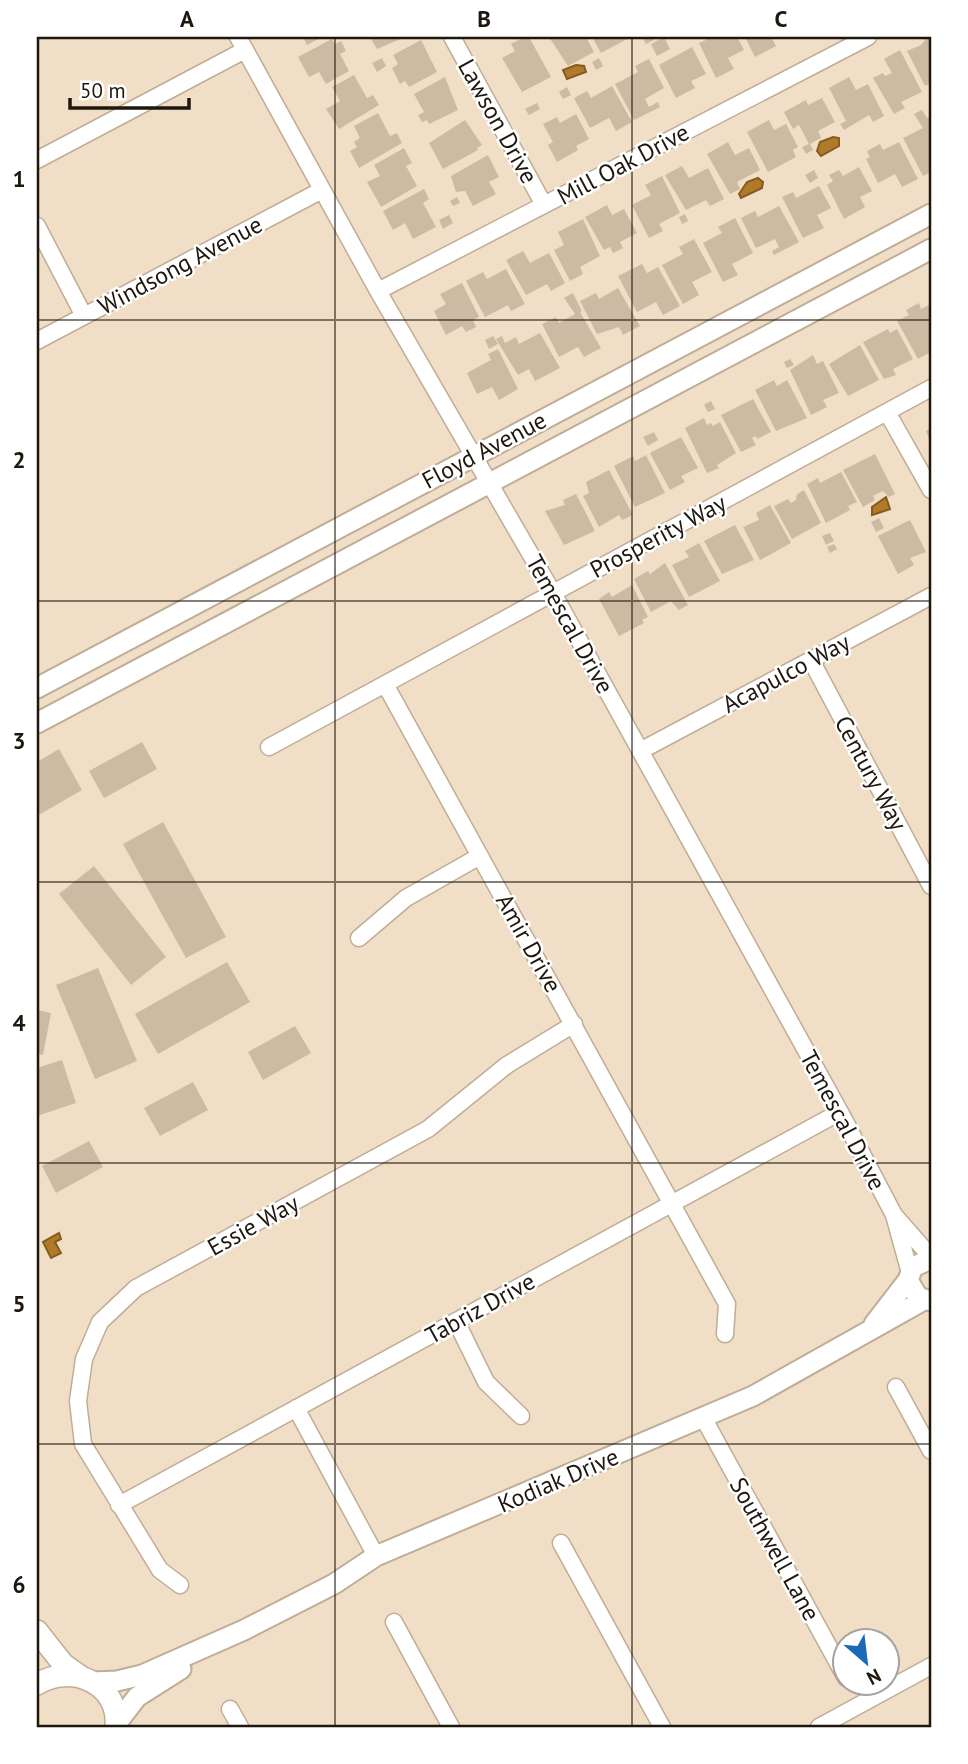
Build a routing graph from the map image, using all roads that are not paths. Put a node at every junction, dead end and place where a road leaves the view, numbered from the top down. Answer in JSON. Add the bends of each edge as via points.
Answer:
{"nodes":[{"id":1,"x":452,"y":37,"type":"edge"},
{"id":2,"x":868,"y":37,"type":"edge"},
{"id":3,"x":242,"y":43,"type":"edge"},
{"id":4,"x":37,"y":160,"type":"edge"},
{"id":5,"x":322,"y":190,"type":"junction"},
{"id":6,"x":544,"y":205,"type":"junction"},
{"id":7,"x":931,"y":214,"type":"edge"},
{"id":8,"x":37,"y":226,"type":"edge"},
{"id":9,"x":931,"y":249,"type":"edge"},
{"id":10,"x":378,"y":291,"type":"junction"},
{"id":11,"x":84,"y":316,"type":"junction"},
{"id":12,"x":37,"y":341,"type":"edge"},
{"id":13,"x":931,"y":388,"type":"edge"},
{"id":14,"x":887,"y":412,"type":"junction"},
{"id":15,"x":475,"y":455,"type":"junction"},
{"id":16,"x":490,"y":482,"type":"junction"},
{"id":17,"x":931,"y":490,"type":"edge"},
{"id":18,"x":553,"y":593,"type":"junction"},
{"id":19,"x":931,"y":596,"type":"edge"},
{"id":20,"x":811,"y":660,"type":"junction"},
{"id":21,"x":385,"y":684,"type":"junction"},
{"id":22,"x":37,"y":688,"type":"edge"},
{"id":23,"x":37,"y":723,"type":"edge"},
{"id":24,"x":269,"y":747,"type":"dead end"},
{"id":25,"x":640,"y":751,"type":"junction"},
{"id":26,"x":480,"y":856,"type":"junction"},
{"id":27,"x":931,"y":886,"type":"edge"},
{"id":28,"x":359,"y":938,"type":"dead end"},
{"id":29,"x":574,"y":1024,"type":"junction"},
{"id":30,"x":840,"y":1112,"type":"junction"},
{"id":31,"x":673,"y":1203,"type":"junction"},
{"id":32,"x":894,"y":1215,"type":"junction"},
{"id":33,"x":931,"y":1258,"type":"edge"},
{"id":34,"x":909,"y":1276,"type":"junction"},
{"id":35,"x":928,"y":1301,"type":"edge"},
{"id":36,"x":456,"y":1321,"type":"junction"},
{"id":37,"x":872,"y":1328,"type":"junction"},
{"id":38,"x":724,"y":1334,"type":"dead end"},
{"id":39,"x":896,"y":1387,"type":"dead end"},
{"id":40,"x":296,"y":1408,"type":"junction"},
{"id":41,"x":521,"y":1416,"type":"dead end"},
{"id":42,"x":704,"y":1419,"type":"junction"},
{"id":43,"x":931,"y":1451,"type":"edge"},
{"id":44,"x":119,"y":1505,"type":"junction"},
{"id":45,"x":561,"y":1543,"type":"dead end"},
{"id":46,"x":376,"y":1556,"type":"junction"},
{"id":47,"x":180,"y":1585,"type":"dead end"},
{"id":48,"x":394,"y":1622,"type":"dead end"},
{"id":49,"x":244,"y":1630,"type":"junction"},
{"id":50,"x":37,"y":1631,"type":"edge"},
{"id":51,"x":832,"y":1654,"type":"edge"},
{"id":52,"x":931,"y":1666,"type":"edge"},
{"id":53,"x":87,"y":1679,"type":"junction"},
{"id":54,"x":37,"y":1684,"type":"edge"},
{"id":55,"x":856,"y":1698,"type":"edge"},
{"id":56,"x":860,"y":1705,"type":"junction"},
{"id":57,"x":230,"y":1709,"type":"dead end"},
{"id":58,"x":117,"y":1725,"type":"edge"},
{"id":59,"x":240,"y":1727,"type":"edge"},
{"id":60,"x":451,"y":1727,"type":"edge"},
{"id":61,"x":662,"y":1727,"type":"edge"},
{"id":62,"x":819,"y":1727,"type":"edge"}],
"edges":[{"from":1,"to":6,"type":"street","name":"Lawson Drive"},
{"from":2,"to":6,"type":"street","name":"Mill Oak Drive"},
{"from":3,"to":4,"type":"street"},
{"from":3,"to":5,"type":"street","name":"Temescal Drive"},
{"from":5,"to":10,"type":"street","name":"Temescal Drive"},
{"from":5,"to":11,"type":"street","name":"Windsong Avenue"},
{"from":6,"to":10,"type":"street","name":"Mill Oak Drive"},
{"from":7,"to":15,"type":"street","name":"Floyd Avenue"},
{"from":8,"to":11,"type":"street"},
{"from":9,"to":16,"type":"street","name":"Floyd Avenue"},
{"from":10,"to":15,"type":"street","name":"Temescal Drive"},
{"from":11,"to":12,"type":"street","name":"Windsong Avenue"},
{"from":13,"to":14,"type":"street","name":"Prosperity Way"},
{"from":14,"to":17,"type":"street"},
{"from":14,"to":18,"type":"street","name":"Prosperity Way"},
{"from":15,"to":16,"type":"street","name":"Temescal Drive"},
{"from":15,"to":22,"type":"street","name":"Floyd Avenue"},
{"from":16,"to":18,"type":"street","name":"Temescal Drive"},
{"from":16,"to":23,"type":"street","name":"Floyd Avenue"},
{"from":18,"to":21,"type":"street","name":"Prosperity Way"},
{"from":18,"to":25,"type":"street","name":"Temescal Drive"},
{"from":19,"to":20,"type":"street","name":"Acapulco Way"},
{"from":20,"to":25,"type":"street","name":"Acapulco Way"},
{"from":20,"to":27,"type":"street","name":"Century Way"},
{"from":21,"to":24,"type":"street","name":"Prosperity Way"},
{"from":21,"to":26,"type":"street","name":"Amir Drive"},
{"from":25,"to":30,"type":"street","name":"Temescal Drive"},
{"from":26,"to":28,"type":"street","via":[[405,898]]},
{"from":26,"to":29,"type":"street","name":"Amir Drive"},
{"from":29,"to":31,"type":"street","name":"Amir Drive"},
{"from":29,"to":44,"type":"street","name":"Essie Way","via":[[507,1065],[428,1129],[136,1288],[100,1322],[84,1359],[78,1401],[83,1444]]},
{"from":30,"to":31,"type":"street","name":"Tabriz Drive"},
{"from":30,"to":32,"type":"street","name":"Temescal Drive"},
{"from":31,"to":36,"type":"street","name":"Tabriz Drive"},
{"from":31,"to":38,"type":"street","name":"Amir Drive","via":[[727,1304]]},
{"from":32,"to":33,"type":"street","name":"Temescal Drive"},
{"from":32,"to":34,"type":"street","name":"Temescal Drive"},
{"from":33,"to":34,"type":"street","name":"Kodiak Drive","via":[[919,1262]]},
{"from":34,"to":35,"type":"street","via":[[913,1293]]},
{"from":34,"to":37,"type":"street","name":"Kodiak Drive"},
{"from":35,"to":37,"type":"street","name":"Kodiak Drive"},
{"from":36,"to":40,"type":"street","name":"Tabriz Drive"},
{"from":36,"to":41,"type":"street","via":[[486,1382]]},
{"from":37,"to":42,"type":"street","name":"Kodiak Drive"},
{"from":39,"to":43,"type":"street"},
{"from":40,"to":44,"type":"street","name":"Tabriz Drive"},
{"from":40,"to":46,"type":"street"},
{"from":42,"to":46,"type":"street","name":"Kodiak Drive"},
{"from":42,"to":51,"type":"street","name":"Southwell Lane"},
{"from":44,"to":47,"type":"street","name":"Essie Way","via":[[160,1570]]},
{"from":45,"to":61,"type":"street"},
{"from":46,"to":49,"type":"street","name":"Kodiak Drive","via":[[334,1584]]},
{"from":48,"to":60,"type":"street"},
{"from":49,"to":53,"type":"street","name":"Kodiak Drive","via":[[133,1678]]},
{"from":49,"to":58,"type":"street","name":"Kodiak Drive","via":[[137,1697]]},
{"from":50,"to":53,"type":"main road","via":[[63,1664]]},
{"from":52,"to":56,"type":"street"},
{"from":53,"to":54,"type":"main road","via":[[53,1676]]},
{"from":53,"to":58,"type":"main road","via":[[112,1702]]},
{"from":55,"to":56,"type":"street"},
{"from":56,"to":62,"type":"street"},
{"from":57,"to":59,"type":"street"}]}
